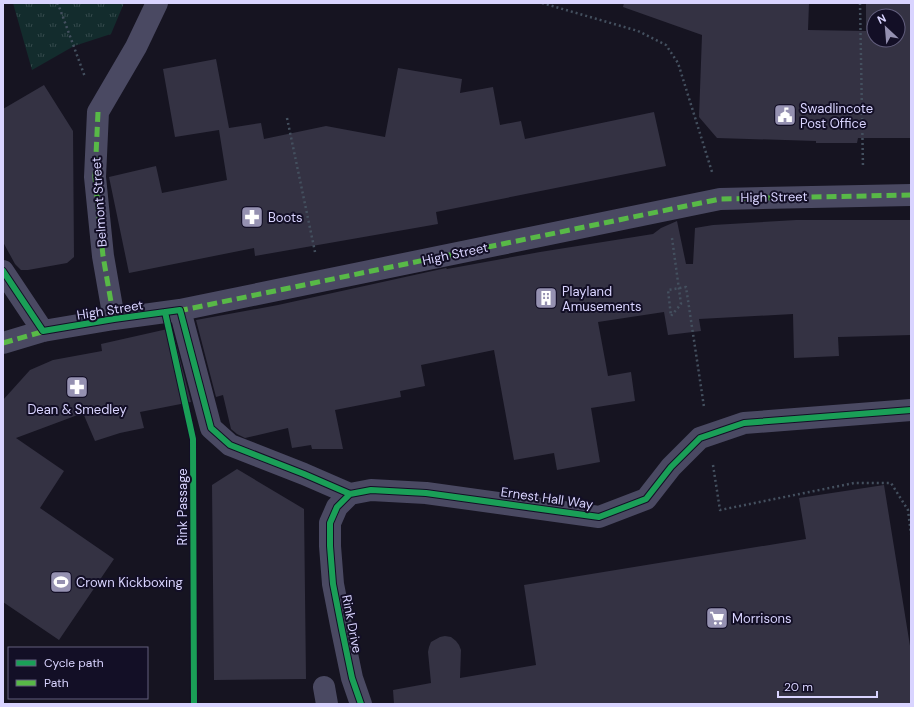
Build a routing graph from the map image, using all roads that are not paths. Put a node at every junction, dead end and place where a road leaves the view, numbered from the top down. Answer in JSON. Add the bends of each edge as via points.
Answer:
{"nodes":[{"id":1,"x":157,"y":3,"type":"edge"},
{"id":2,"x":911,"y":195,"type":"edge"},
{"id":3,"x":3,"y":271,"type":"edge"},
{"id":4,"x":180,"y":310,"type":"junction"},
{"id":5,"x":114,"y":319,"type":"junction"},
{"id":6,"x":43,"y":331,"type":"junction"},
{"id":7,"x":3,"y":343,"type":"edge"},
{"id":8,"x":911,"y":410,"type":"edge"},
{"id":9,"x":350,"y":494,"type":"junction"},
{"id":10,"x":361,"y":704,"type":"edge"}],
"edges":[{"from":1,"to":5,"type":"street","name":"Belmont Street","via":[[136,47],[98,112],[95,177],[103,256]]},
{"from":2,"to":4,"type":"street","name":"High Street","via":[[720,199]]},
{"from":3,"to":6,"type":"street"},
{"from":4,"to":5,"type":"street","name":"High Street"},
{"from":4,"to":9,"type":"street","via":[[211,428],[230,445]]},
{"from":5,"to":6,"type":"street","name":"High Street"},
{"from":6,"to":7,"type":"street","name":"High Street"},
{"from":8,"to":9,"type":"street","name":"Ernest Hall Way","via":[[744,423],[708,435],[700,438],[671,467],[646,499],[599,517],[426,493],[371,490]]},
{"from":9,"to":10,"type":"street","name":"Rink Drive","via":[[337,507],[330,523],[330,546],[333,584],[342,630],[352,678]]}]}
